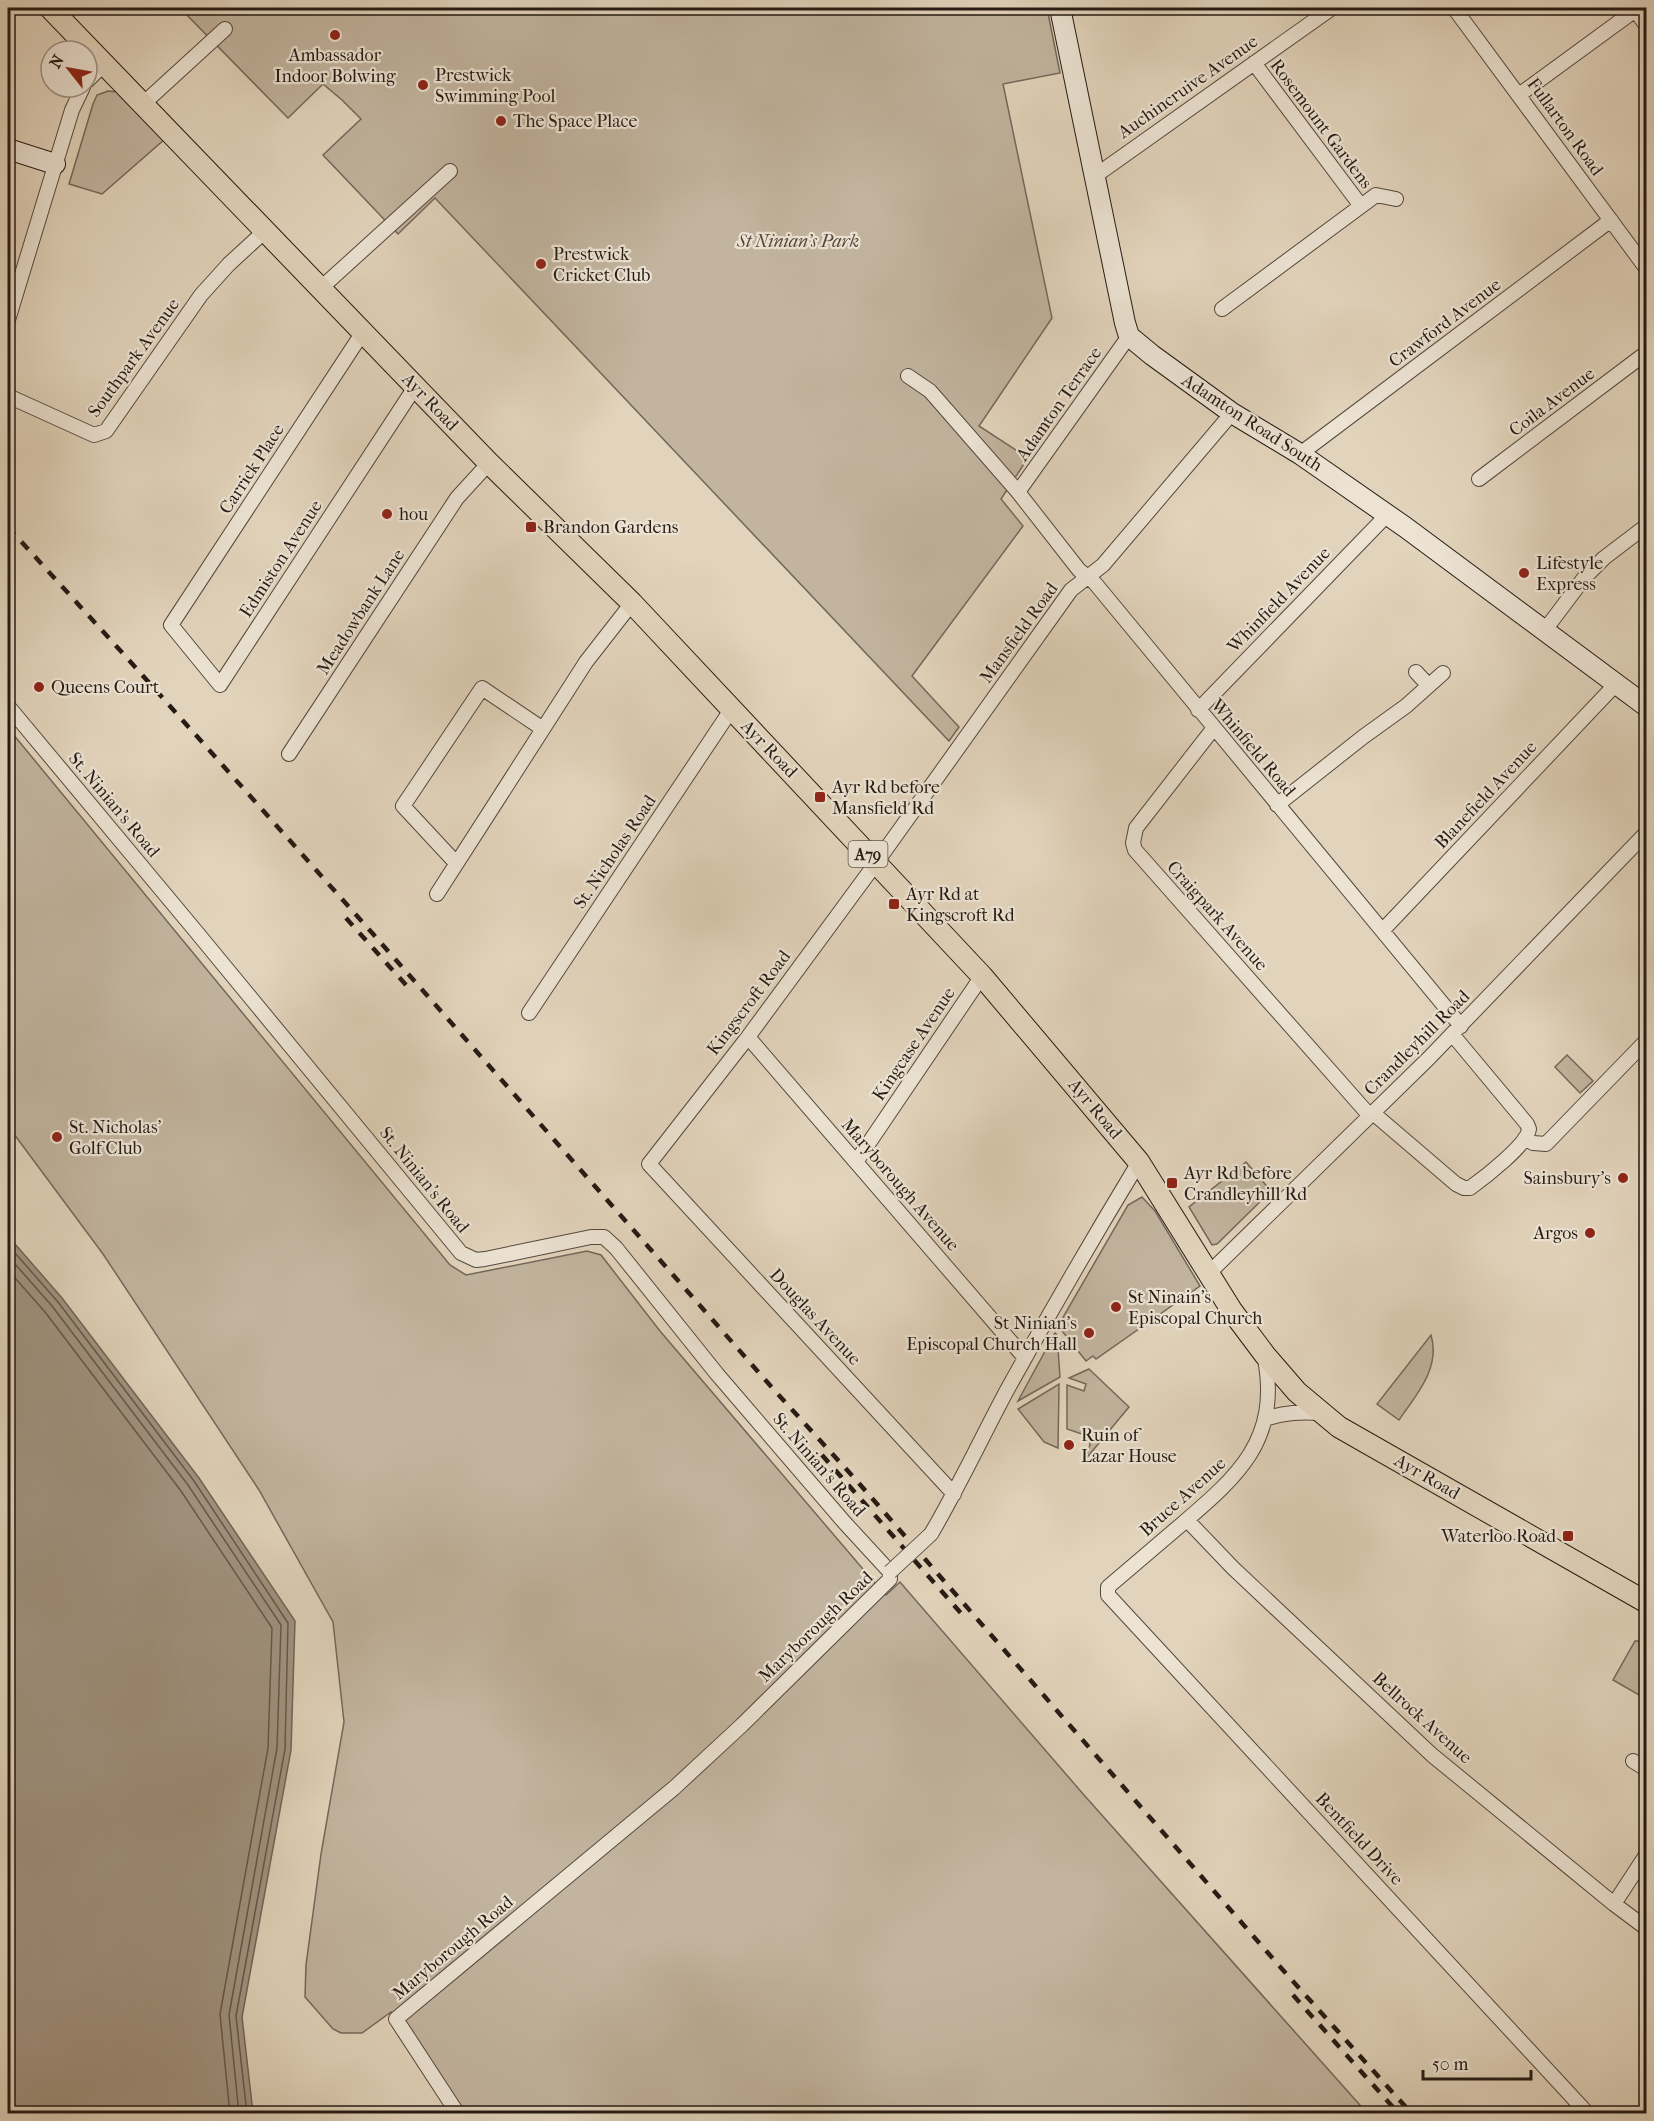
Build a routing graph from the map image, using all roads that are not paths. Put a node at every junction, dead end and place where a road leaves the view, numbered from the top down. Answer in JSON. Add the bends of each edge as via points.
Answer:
{"nodes":[{"id":1,"x":50,"y":8,"type":"edge"},
{"id":2,"x":1060,"y":8,"type":"edge"},
{"id":3,"x":1332,"y":8,"type":"edge"},
{"id":4,"x":1454,"y":8,"type":"edge"},
{"id":5,"x":1636,"y":9,"type":"edge"},
{"id":6,"x":1647,"y":25,"type":"edge"},
{"id":7,"x":225,"y":29,"type":"dead end"},
{"id":8,"x":1254,"y":63,"type":"junction"},
{"id":9,"x":104,"y":64,"type":"junction"},
{"id":10,"x":99,"y":69,"type":"edge"},
{"id":11,"x":1518,"y":94,"type":"junction"},
{"id":12,"x":77,"y":99,"type":"edge"},
{"id":13,"x":143,"y":104,"type":"junction"},
{"id":14,"x":8,"y":149,"type":"edge"},
{"id":15,"x":55,"y":164,"type":"junction"},
{"id":16,"x":450,"y":171,"type":"dead end"},
{"id":17,"x":1095,"y":176,"type":"junction"},
{"id":18,"x":1396,"y":199,"type":"dead end"},
{"id":19,"x":1360,"y":206,"type":"junction"},
{"id":20,"x":1611,"y":220,"type":"junction"},
{"id":21,"x":266,"y":230,"type":"junction"},
{"id":22,"x":1647,"y":268,"type":"edge"},
{"id":23,"x":321,"y":288,"type":"junction"},
{"id":24,"x":1222,"y":309,"type":"dead end"},
{"id":25,"x":8,"y":320,"type":"edge"},
{"id":26,"x":363,"y":332,"type":"junction"},
{"id":27,"x":1129,"y":336,"type":"junction"},
{"id":28,"x":1647,"y":353,"type":"edge"},
{"id":29,"x":908,"y":376,"type":"dead end"},
{"id":30,"x":415,"y":387,"type":"junction"},
{"id":31,"x":8,"y":396,"type":"edge"},
{"id":32,"x":1232,"y":413,"type":"junction"},
{"id":33,"x":1300,"y":454,"type":"junction"},
{"id":34,"x":489,"y":463,"type":"junction"},
{"id":35,"x":1479,"y":479,"type":"dead end"},
{"id":36,"x":1018,"y":492,"type":"junction"},
{"id":37,"x":1387,"y":515,"type":"junction"},
{"id":38,"x":1647,"y":526,"type":"edge"},
{"id":39,"x":1088,"y":577,"type":"junction"},
{"id":40,"x":632,"y":603,"type":"junction"},
{"id":41,"x":171,"y":626,"type":"joint"},
{"id":42,"x":1545,"y":630,"type":"junction"},
{"id":43,"x":1416,"y":672,"type":"dead end"},
{"id":44,"x":1443,"y":673,"type":"dead end"},
{"id":45,"x":1616,"y":684,"type":"junction"},
{"id":46,"x":1428,"y":685,"type":"junction"},
{"id":47,"x":8,"y":706,"type":"edge"},
{"id":48,"x":1647,"y":706,"type":"edge"},
{"id":49,"x":731,"y":710,"type":"junction"},
{"id":50,"x":1198,"y":710,"type":"junction"},
{"id":51,"x":543,"y":729,"type":"junction"},
{"id":52,"x":1213,"y":729,"type":"junction"},
{"id":53,"x":289,"y":754,"type":"dead end"},
{"id":54,"x":1277,"y":805,"type":"junction"},
{"id":55,"x":1647,"y":833,"type":"edge"},
{"id":56,"x":456,"y":863,"type":"junction"},
{"id":57,"x":876,"y":863,"type":"junction"},
{"id":58,"x":437,"y":894,"type":"dead end"},
{"id":59,"x":1383,"y":930,"type":"junction"},
{"id":60,"x":982,"y":976,"type":"junction"},
{"id":61,"x":529,"y":1013,"type":"dead end"},
{"id":62,"x":1456,"y":1030,"type":"junction"},
{"id":63,"x":748,"y":1036,"type":"junction"},
{"id":64,"x":1647,"y":1041,"type":"edge"},
{"id":65,"x":1372,"y":1115,"type":"junction"},
{"id":66,"x":1525,"y":1138,"type":"junction"},
{"id":67,"x":856,"y":1162,"type":"junction"},
{"id":68,"x":1139,"y":1162,"type":"junction"},
{"id":69,"x":649,"y":1164,"type":"joint"},
{"id":70,"x":1209,"y":1274,"type":"junction"},
{"id":71,"x":1265,"y":1355,"type":"junction"},
{"id":72,"x":1025,"y":1358,"type":"junction"},
{"id":73,"x":1322,"y":1413,"type":"junction"},
{"id":74,"x":1265,"y":1419,"type":"junction"},
{"id":75,"x":954,"y":1494,"type":"junction"},
{"id":76,"x":1187,"y":1520,"type":"junction"},
{"id":77,"x":890,"y":1572,"type":"junction"},
{"id":78,"x":1108,"y":1587,"type":"joint"},
{"id":79,"x":1647,"y":1602,"type":"edge"},
{"id":80,"x":1634,"y":1761,"type":"dead end"},
{"id":81,"x":1647,"y":1768,"type":"edge"},
{"id":82,"x":1647,"y":1854,"type":"edge"},
{"id":83,"x":1614,"y":1904,"type":"junction"},
{"id":84,"x":1647,"y":1928,"type":"edge"},
{"id":85,"x":458,"y":2114,"type":"edge"},
{"id":86,"x":1588,"y":2114,"type":"edge"}],
"edges":[{"from":1,"to":9,"type":"main road","number":"A79"},
{"from":2,"to":17,"type":"street"},
{"from":3,"to":8,"type":"street","name":"Auchincruive Avenue"},
{"from":4,"to":11,"type":"street","name":"Fullarton Road"},
{"from":5,"to":6,"type":"street"},
{"from":5,"to":11,"type":"street"},
{"from":7,"to":13,"type":"street"},
{"from":8,"to":17,"type":"street","name":"Auchincruive Avenue"},
{"from":8,"to":19,"type":"street","name":"Rosemount Gardens"},
{"from":9,"to":10,"type":"street"},
{"from":9,"to":13,"type":"main road","name":"Ayr Road","number":"A79"},
{"from":11,"to":20,"type":"street","name":"Fullarton Road"},
{"from":12,"to":15,"type":"street"},
{"from":13,"to":21,"type":"main road","name":"Ayr Road","number":"A79"},
{"from":14,"to":15,"type":"street"},
{"from":15,"to":25,"type":"street"},
{"from":16,"to":23,"type":"street"},
{"from":17,"to":27,"type":"street"},
{"from":18,"to":19,"type":"street","name":"Rosemount Gardens","via":[[1376,195]]},
{"from":19,"to":24,"type":"street","name":"Rosemount Gardens"},
{"from":20,"to":22,"type":"street","name":"Fullarton Road"},
{"from":20,"to":33,"type":"street","name":"Crawford Avenue"},
{"from":21,"to":23,"type":"main road","name":"Ayr Road","number":"A79"},
{"from":21,"to":31,"type":"street","name":"Southpark Avenue","via":[[201,296],[106,431],[94,435]]},
{"from":23,"to":26,"type":"main road","name":"Ayr Road","number":"A79"},
{"from":26,"to":30,"type":"main road","name":"Ayr Road","number":"A79"},
{"from":26,"to":41,"type":"street","name":"Carrick Place"},
{"from":27,"to":32,"type":"street","name":"Adamton Road South"},
{"from":27,"to":36,"type":"street","name":"Adamton Terrace"},
{"from":28,"to":35,"type":"street","name":"Coila Avenue"},
{"from":29,"to":36,"type":"street","name":"Whinfield Road","via":[[930,391]]},
{"from":30,"to":34,"type":"main road","name":"Ayr Road","number":"A79"},
{"from":30,"to":41,"type":"street","name":"Edmiston Avenue","via":[[220,686]]},
{"from":32,"to":33,"type":"street","name":"Adamton Road South"},
{"from":32,"to":39,"type":"street","name":"Mansfield Road"},
{"from":33,"to":37,"type":"street","name":"Adamton Road South"},
{"from":34,"to":40,"type":"main road","name":"Ayr Road","number":"A79"},
{"from":34,"to":53,"type":"street","name":"Meadowbank Lane","via":[[457,498]]},
{"from":36,"to":39,"type":"street","name":"Whinfield Road"},
{"from":37,"to":42,"type":"street","name":"Adamton Road South"},
{"from":37,"to":50,"type":"street","name":"Whinfield Avenue"},
{"from":38,"to":42,"type":"street","via":[[1584,578]]},
{"from":39,"to":50,"type":"street","name":"Whinfield Road"},
{"from":39,"to":57,"type":"street","name":"Mansfield Road","via":[[1071,590]]},
{"from":40,"to":49,"type":"main road","name":"Ayr Road","number":"A79"},
{"from":40,"to":51,"type":"street","via":[[586,662]]},
{"from":42,"to":45,"type":"street","name":"Adamton Road South"},
{"from":43,"to":46,"type":"street"},
{"from":44,"to":46,"type":"street"},
{"from":45,"to":48,"type":"street","name":"Adamton Road South"},
{"from":45,"to":59,"type":"street","name":"Blanefield Avenue"},
{"from":46,"to":54,"type":"street"},
{"from":47,"to":77,"type":"street","name":"St. Ninian's Road","via":[[460,1253],[476,1260],[485,1259],[604,1237],[717,1374]]},
{"from":49,"to":57,"type":"main road","name":"Ayr Road","number":"A79"},
{"from":49,"to":61,"type":"street","name":"St. Nicholas Road"},
{"from":50,"to":52,"type":"street","name":"Whinfield Road"},
{"from":51,"to":56,"type":"street"},
{"from":51,"to":56,"type":"street","via":[[482,688],[404,806]]},
{"from":52,"to":54,"type":"street","name":"Whinfield Road"},
{"from":52,"to":65,"type":"street","name":"Craigpark Avenue","via":[[1136,828],[1133,843]]},
{"from":54,"to":59,"type":"street","name":"Whinfield Road"},
{"from":55,"to":62,"type":"street","name":"Crandleyhill Road"},
{"from":56,"to":58,"type":"street"},
{"from":57,"to":60,"type":"main road","name":"Ayr Road","number":"A79"},
{"from":57,"to":63,"type":"street","name":"Kingscroft Road"},
{"from":59,"to":62,"type":"street","name":"Whinfield Road"},
{"from":60,"to":67,"type":"street","name":"Kingcase Avenue"},
{"from":60,"to":68,"type":"main road","name":"Ayr Road","number":"A79"},
{"from":62,"to":65,"type":"street","name":"Crandleyhill Road"},
{"from":62,"to":66,"type":"street","name":"Whinfield Road","via":[[1527,1124],[1529,1132]]},
{"from":63,"to":67,"type":"street","name":"Maryborough Avenue"},
{"from":63,"to":69,"type":"street","name":"Kingscroft Road"},
{"from":64,"to":66,"type":"street","via":[[1546,1144]]},
{"from":65,"to":66,"type":"street","via":[[1464,1188],[1478,1182]]},
{"from":65,"to":70,"type":"street","name":"Crandleyhill Road"},
{"from":67,"to":72,"type":"street","name":"Maryborough Avenue"},
{"from":68,"to":70,"type":"main road","name":"Ayr Road","number":"A79"},
{"from":68,"to":72,"type":"street","name":"Maryborough Road"},
{"from":69,"to":75,"type":"street","name":"Douglas Avenue"},
{"from":70,"to":71,"type":"main road","name":"Ayr Road","number":"A79"},
{"from":71,"to":73,"type":"main road","name":"Ayr Road","number":"A79"},
{"from":71,"to":74,"type":"street","name":"Bruce Avenue","via":[[1269,1387]]},
{"from":72,"to":75,"type":"street","name":"Maryborough Road"},
{"from":73,"to":74,"type":"street","via":[[1298,1412]]},
{"from":73,"to":79,"type":"main road","name":"Ayr Road","number":"A79","via":[[1339,1427]]},
{"from":74,"to":76,"type":"street","name":"Bruce Avenue","via":[[1242,1468]]},
{"from":75,"to":77,"type":"street","name":"Maryborough Road","bridge":true,"via":[[931,1534]]},
{"from":76,"to":78,"type":"street","name":"Bruce Avenue"},
{"from":76,"to":83,"type":"street","name":"Bellrock Avenue","via":[[1432,1755]]},
{"from":77,"to":85,"type":"street","name":"Maryborough Road","via":[[890,1580],[674,1788],[396,2019]]},
{"from":78,"to":86,"type":"street","name":"Bentfield Drive","via":[[1108,1595]]},
{"from":80,"to":81,"type":"street"},
{"from":82,"to":83,"type":"street"},
{"from":83,"to":84,"type":"street","name":"Bellrock Avenue"}]}
